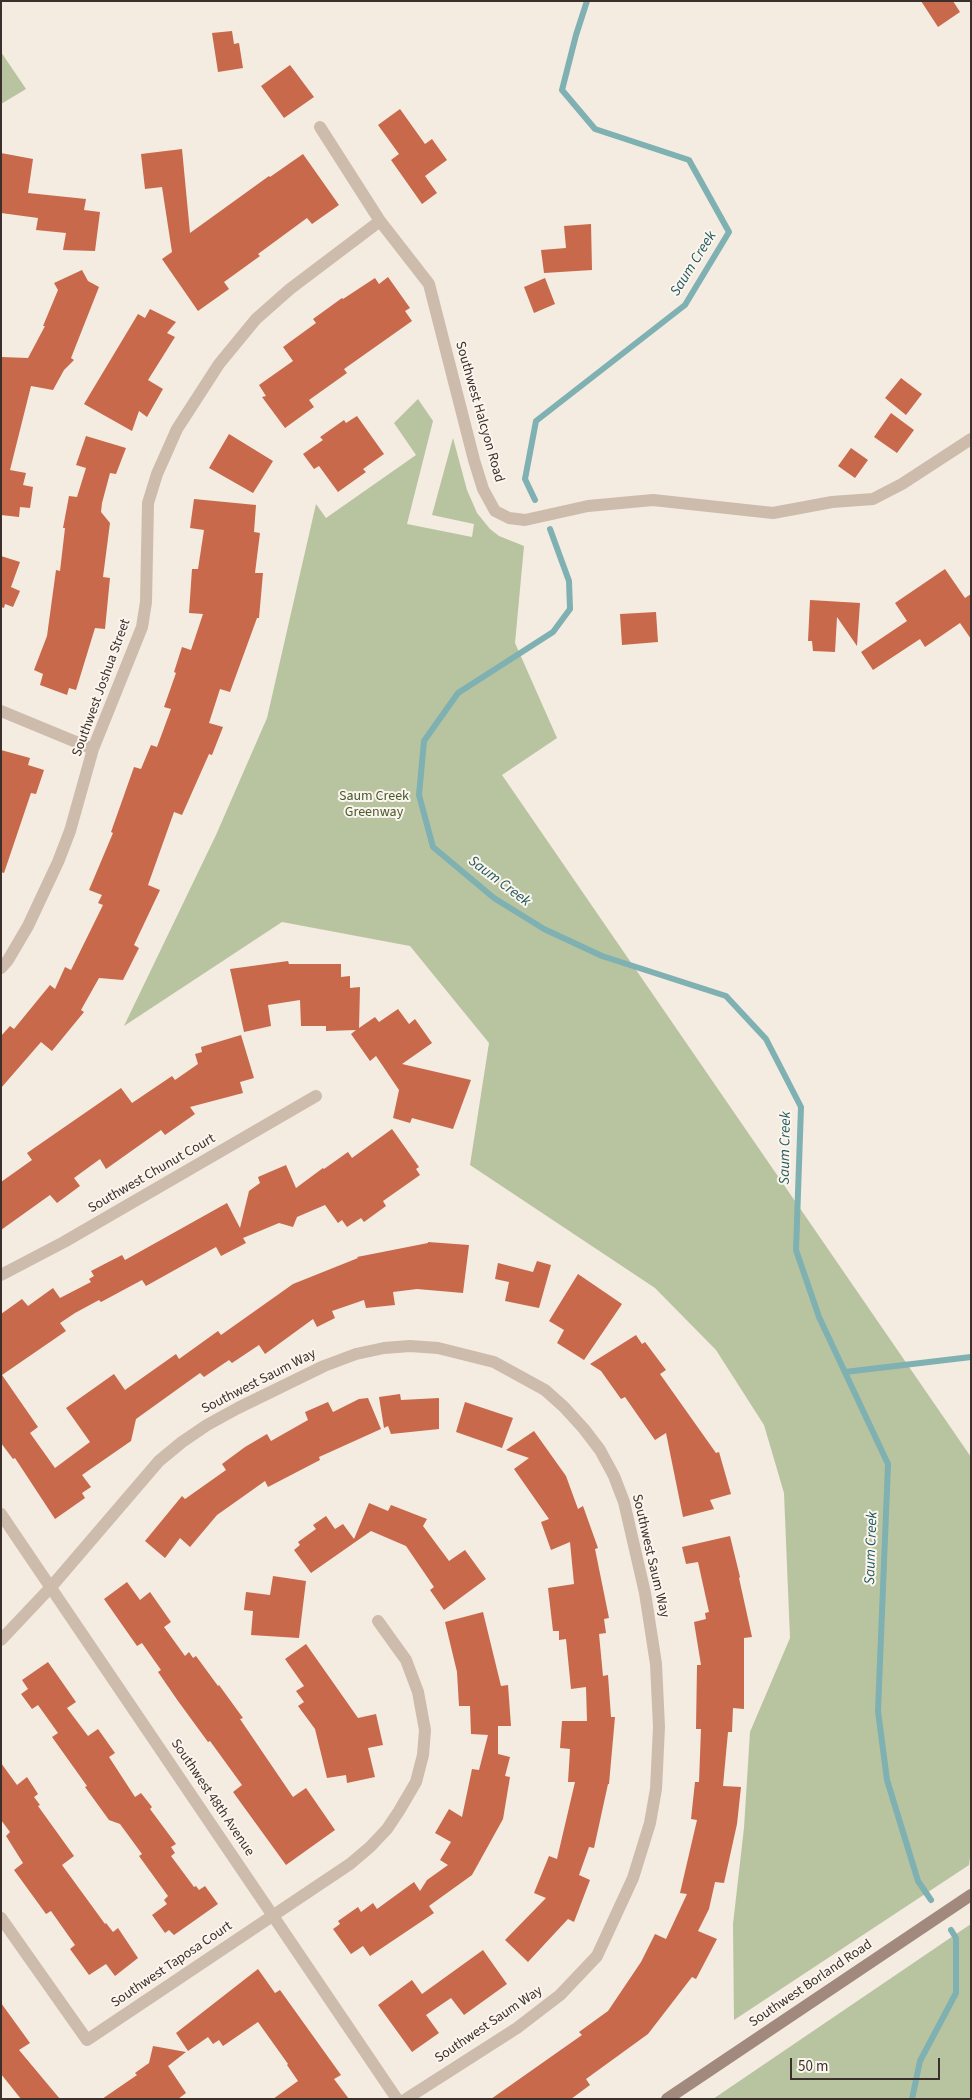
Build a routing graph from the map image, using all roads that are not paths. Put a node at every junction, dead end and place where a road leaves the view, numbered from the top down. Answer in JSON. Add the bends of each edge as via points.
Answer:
{"nodes":[{"id":1,"x":320,"y":126,"type":"dead end"},
{"id":2,"x":380,"y":221,"type":"junction"},
{"id":3,"x":971,"y":439,"type":"edge"},
{"id":4,"x":1,"y":711,"type":"edge"},
{"id":5,"x":92,"y":749,"type":"junction"},
{"id":6,"x":1,"y":968,"type":"edge"},
{"id":7,"x":316,"y":1096,"type":"dead end"},
{"id":8,"x":1,"y":1275,"type":"edge"},
{"id":9,"x":1,"y":1514,"type":"edge"},
{"id":10,"x":51,"y":1587,"type":"junction"},
{"id":11,"x":378,"y":1620,"type":"dead end"},
{"id":12,"x":1,"y":1640,"type":"edge"},
{"id":13,"x":971,"y":1895,"type":"edge"},
{"id":14,"x":274,"y":1916,"type":"junction"},
{"id":15,"x":1,"y":1918,"type":"edge"},
{"id":16,"x":397,"y":2099,"type":"edge"},
{"id":17,"x":406,"y":2099,"type":"edge"},
{"id":18,"x":668,"y":2099,"type":"edge"}],
"edges":[{"from":1,"to":2,"type":"street","name":"Southwest Halcyon Road"},
{"from":2,"to":3,"type":"street","name":"Southwest Halcyon Road","via":[[429,284],[483,489],[495,511],[509,518],[526,520],[588,506],[653,500],[773,514],[832,502],[873,499]]},
{"from":2,"to":5,"type":"street","name":"Southwest Joshua Street","via":[[256,319],[219,364],[177,429],[148,503],[146,602],[142,627]]},
{"from":4,"to":5,"type":"street"},
{"from":5,"to":6,"type":"street","name":"Southwest Joshua Street","via":[[70,831],[58,862],[28,926]]},
{"from":7,"to":8,"type":"street","name":"Southwest Chunut Court"},
{"from":9,"to":10,"type":"street","name":"Southwest 48th Avenue"},
{"from":10,"to":12,"type":"street","name":"Southwest Saum Way"},
{"from":10,"to":14,"type":"street","name":"Southwest 48th Avenue"},
{"from":10,"to":17,"type":"street","name":"Southwest Saum Way","via":[[153,1468],[182,1442],[238,1408],[356,1354],[393,1347],[438,1348],[494,1362],[545,1390],[564,1407],[600,1450],[624,1502],[645,1593],[656,1664],[659,1727],[656,1789],[650,1823],[632,1878],[597,1956],[560,1995],[517,2028]]},
{"from":11,"to":14,"type":"street","name":"Southwest Taposa Court","via":[[406,1660],[418,1692],[425,1730],[416,1782],[387,1829],[370,1847]]},
{"from":13,"to":18,"type":"main road","name":"Southwest Borland Road"},
{"from":14,"to":15,"type":"street","name":"Southwest Taposa Court","via":[[87,2040]]},
{"from":14,"to":16,"type":"street","name":"Southwest 48th Avenue"}]}
